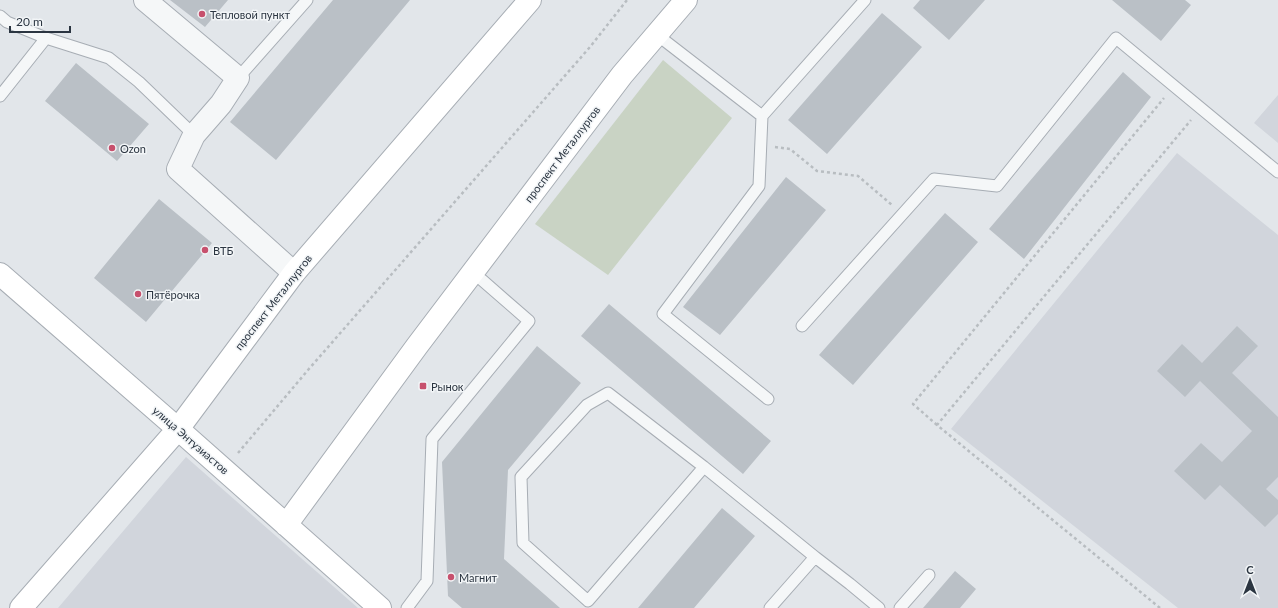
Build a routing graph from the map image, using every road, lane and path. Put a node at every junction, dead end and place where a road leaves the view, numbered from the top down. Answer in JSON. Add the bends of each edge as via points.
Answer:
{"nodes":[{"id":1,"x":145,"y":0,"type":"edge"},
{"id":2,"x":307,"y":0,"type":"edge"},
{"id":3,"x":530,"y":0,"type":"edge"},
{"id":4,"x":627,"y":0,"type":"edge"},
{"id":5,"x":686,"y":0,"type":"edge"},
{"id":6,"x":865,"y":0,"type":"edge"},
{"id":7,"x":0,"y":16,"type":"edge"},
{"id":8,"x":656,"y":34,"type":"junction"},
{"id":9,"x":46,"y":38,"type":"junction"},
{"id":10,"x":238,"y":78,"type":"junction"},
{"id":11,"x":1173,"y":86,"type":"junction"},
{"id":12,"x":0,"y":96,"type":"edge"},
{"id":13,"x":1201,"y":108,"type":"junction"},
{"id":14,"x":762,"y":116,"type":"junction"},
{"id":15,"x":194,"y":135,"type":"junction"},
{"id":16,"x":761,"y":145,"type":"junction"},
{"id":17,"x":1278,"y":172,"type":"edge"},
{"id":18,"x":903,"y":214,"type":"junction"},
{"id":19,"x":294,"y":273,"type":"junction"},
{"id":20,"x":472,"y":273,"type":"junction"},
{"id":21,"x":0,"y":274,"type":"edge"},
{"id":22,"x":802,"y":326,"type":"dead end"},
{"id":23,"x":768,"y":399,"type":"dead end"},
{"id":24,"x":937,"y":425,"type":"junction"},
{"id":25,"x":178,"y":429,"type":"junction"},
{"id":26,"x":704,"y":467,"type":"junction"},
{"id":27,"x":224,"y":470,"type":"junction"},
{"id":28,"x":286,"y":525,"type":"junction"},
{"id":29,"x":815,"y":557,"type":"junction"},
{"id":30,"x":929,"y":575,"type":"dead end"},
{"id":31,"x":21,"y":608,"type":"edge"},
{"id":32,"x":380,"y":608,"type":"edge"},
{"id":33,"x":407,"y":608,"type":"edge"},
{"id":34,"x":770,"y":608,"type":"edge"},
{"id":35,"x":879,"y":608,"type":"edge"},
{"id":36,"x":900,"y":608,"type":"edge"},
{"id":37,"x":1160,"y":608,"type":"edge"}],
"edges":[{"from":1,"to":10,"type":"street"},
{"from":2,"to":10,"type":"lane"},
{"from":3,"to":19,"type":"street","name":"проспект Металлургов"},
{"from":4,"to":27,"type":"path","via":[[590,47]]},
{"from":5,"to":8,"type":"street","name":"проспект Металлургов"},
{"from":6,"to":14,"type":"lane"},
{"from":7,"to":9,"type":"lane"},
{"from":8,"to":14,"type":"lane"},
{"from":8,"to":20,"type":"street","name":"проспект Металлургов"},
{"from":9,"to":12,"type":"lane"},
{"from":9,"to":15,"type":"lane","via":[[109,58],[139,82]]},
{"from":10,"to":15,"type":"street","via":[[221,104]]},
{"from":11,"to":13,"type":"lane"},
{"from":11,"to":18,"type":"lane","via":[[1116,38],[997,186],[934,179]]},
{"from":11,"to":24,"type":"path","via":[[913,404]]},
{"from":13,"to":17,"type":"lane"},
{"from":13,"to":24,"type":"path"},
{"from":14,"to":16,"type":"lane"},
{"from":15,"to":19,"type":"street","via":[[178,169]]},
{"from":16,"to":18,"type":"path","via":[[790,149],[817,171],[858,176]]},
{"from":16,"to":23,"type":"lane","via":[[759,186],[664,314]]},
{"from":18,"to":22,"type":"lane"},
{"from":19,"to":25,"type":"street","name":"проспект Металлургов"},
{"from":20,"to":28,"type":"street","name":"проспект Металлургов"},
{"from":20,"to":33,"type":"lane","via":[[529,321],[432,439],[427,581]]},
{"from":21,"to":25,"type":"street","name":"улица Энтузиастов"},
{"from":24,"to":37,"type":"path"},
{"from":25,"to":27,"type":"street","name":"улица Энтузиастов"},
{"from":25,"to":31,"type":"street","name":"проспект Металлургов"},
{"from":26,"to":26,"type":"lane","via":[[588,601],[524,543],[521,477],[587,405],[608,393]]},
{"from":26,"to":29,"type":"lane"},
{"from":27,"to":28,"type":"street","name":"улица Энтузиастов"},
{"from":28,"to":32,"type":"street","name":"улица Энтузиастов"},
{"from":29,"to":34,"type":"lane"},
{"from":29,"to":35,"type":"lane"},
{"from":30,"to":36,"type":"lane"}]}
